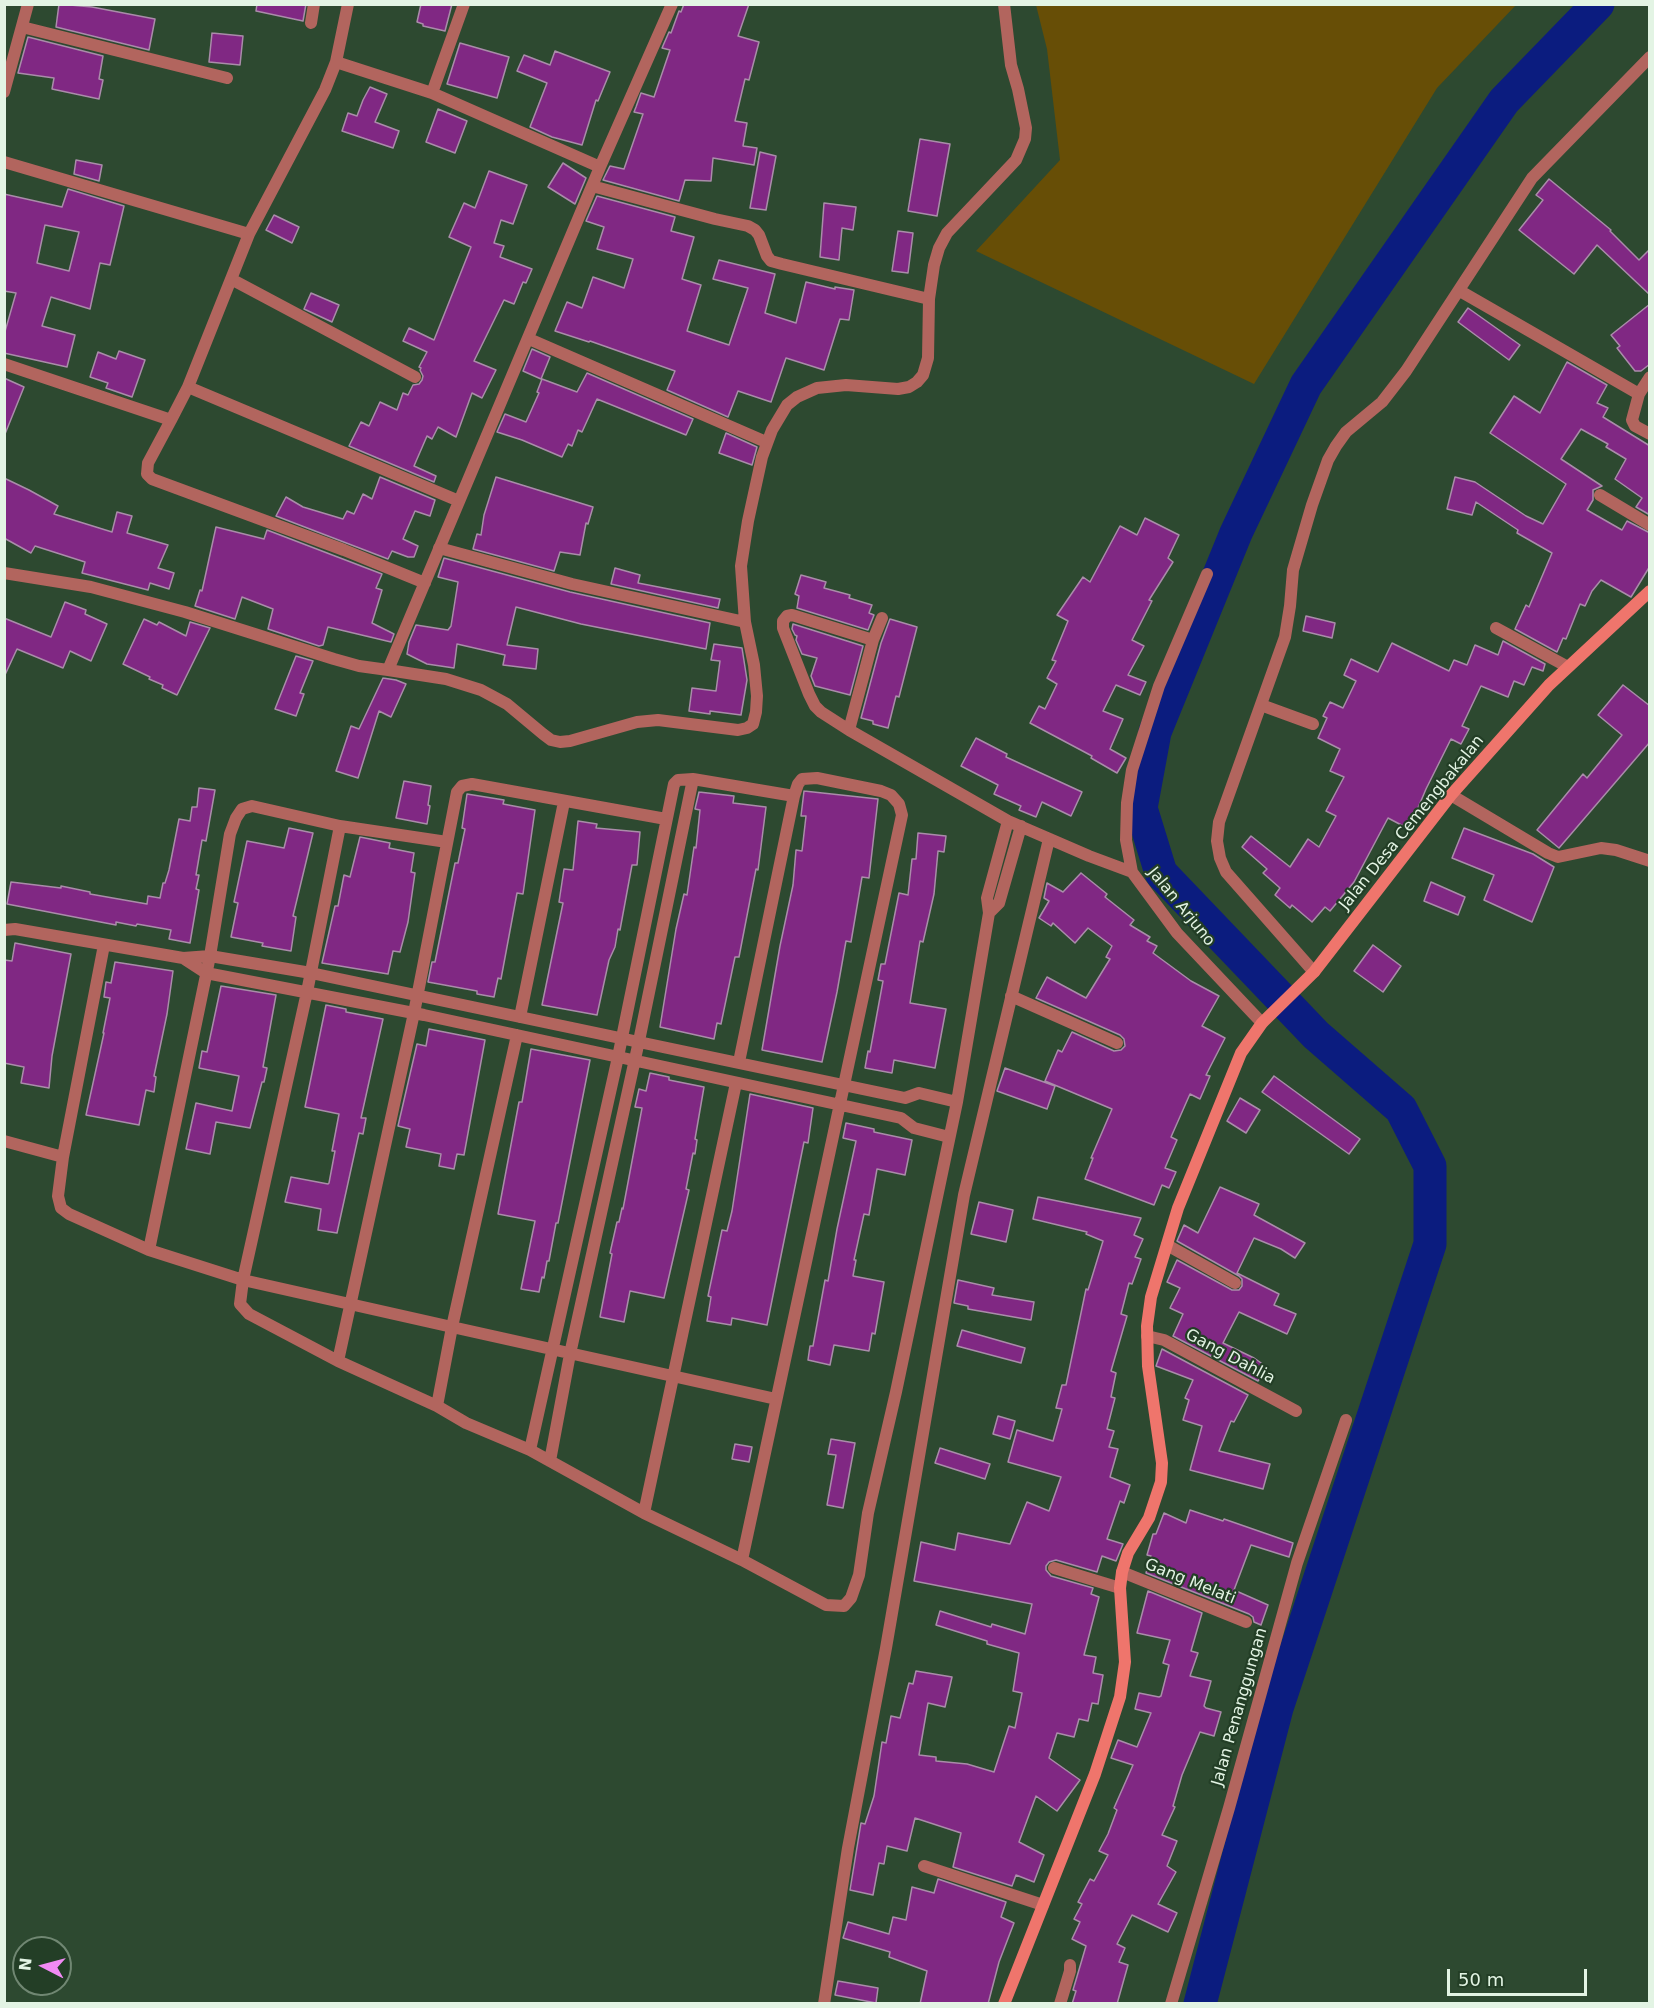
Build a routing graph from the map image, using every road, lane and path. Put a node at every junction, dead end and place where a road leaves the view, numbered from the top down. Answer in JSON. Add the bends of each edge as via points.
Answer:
{"nodes":[{"id":1,"x":28,"y":4,"type":"edge"},
{"id":2,"x":314,"y":4,"type":"edge"},
{"id":3,"x":348,"y":4,"type":"edge"},
{"id":4,"x":464,"y":4,"type":"edge"},
{"id":5,"x":672,"y":4,"type":"edge"},
{"id":6,"x":1004,"y":4,"type":"edge"},
{"id":7,"x":311,"y":23,"type":"dead end"},
{"id":8,"x":22,"y":27,"type":"junction"},
{"id":9,"x":1650,"y":57,"type":"edge"},
{"id":10,"x":336,"y":62,"type":"junction"},
{"id":11,"x":227,"y":78,"type":"dead end"},
{"id":12,"x":4,"y":92,"type":"edge"},
{"id":13,"x":432,"y":93,"type":"junction"},
{"id":14,"x":4,"y":162,"type":"edge"},
{"id":15,"x":600,"y":167,"type":"junction"},
{"id":16,"x":592,"y":186,"type":"junction"},
{"id":17,"x":249,"y":234,"type":"junction"},
{"id":18,"x":231,"y":279,"type":"junction"},
{"id":19,"x":1460,"y":291,"type":"junction"},
{"id":20,"x":929,"y":299,"type":"junction"},
{"id":21,"x":529,"y":339,"type":"junction"},
{"id":22,"x":4,"y":364,"type":"edge"},
{"id":23,"x":415,"y":377,"type":"dead end"},
{"id":24,"x":1650,"y":377,"type":"edge"},
{"id":25,"x":188,"y":387,"type":"junction"},
{"id":26,"x":1639,"y":394,"type":"junction"},
{"id":27,"x":171,"y":420,"type":"junction"},
{"id":28,"x":1650,"y":434,"type":"edge"},
{"id":29,"x":766,"y":442,"type":"junction"},
{"id":30,"x":1600,"y":495,"type":"dead end"},
{"id":31,"x":459,"y":501,"type":"junction"},
{"id":32,"x":1650,"y":525,"type":"edge"},
{"id":33,"x":439,"y":548,"type":"junction"},
{"id":34,"x":4,"y":573,"type":"edge"},
{"id":35,"x":1208,"y":574,"type":"dead end"},
{"id":36,"x":425,"y":583,"type":"junction"},
{"id":37,"x":1650,"y":591,"type":"edge"},
{"id":38,"x":882,"y":618,"type":"dead end"},
{"id":39,"x":745,"y":622,"type":"junction"},
{"id":40,"x":1496,"y":628,"type":"dead end"},
{"id":41,"x":873,"y":640,"type":"junction"},
{"id":42,"x":1568,"y":667,"type":"junction"},
{"id":43,"x":388,"y":670,"type":"junction"},
{"id":44,"x":1261,"y":705,"type":"junction"},
{"id":45,"x":1312,"y":724,"type":"dead end"},
{"id":46,"x":849,"y":730,"type":"junction"},
{"id":47,"x":693,"y":779,"type":"junction"},
{"id":48,"x":1451,"y":795,"type":"junction"},
{"id":49,"x":794,"y":796,"type":"junction"},
{"id":50,"x":564,"y":802,"type":"junction"},
{"id":51,"x":666,"y":819,"type":"junction"},
{"id":52,"x":1008,"y":821,"type":"junction"},
{"id":53,"x":340,"y":826,"type":"junction"},
{"id":54,"x":1021,"y":826,"type":"junction"},
{"id":55,"x":1049,"y":840,"type":"junction"},
{"id":56,"x":447,"y":842,"type":"junction"},
{"id":57,"x":1650,"y":861,"type":"edge"},
{"id":58,"x":1132,"y":872,"type":"junction"},
{"id":59,"x":989,"y":913,"type":"junction"},
{"id":60,"x":4,"y":930,"type":"edge"},
{"id":61,"x":104,"y":945,"type":"junction"},
{"id":62,"x":210,"y":956,"type":"junction"},
{"id":63,"x":183,"y":958,"type":"junction"},
{"id":64,"x":206,"y":973,"type":"junction"},
{"id":65,"x":311,"y":974,"type":"junction"},
{"id":66,"x":1311,"y":975,"type":"junction"},
{"id":67,"x":307,"y":992,"type":"junction"},
{"id":68,"x":417,"y":996,"type":"junction"},
{"id":69,"x":1011,"y":996,"type":"junction"},
{"id":70,"x":414,"y":1013,"type":"junction"},
{"id":71,"x":520,"y":1017,"type":"junction"},
{"id":72,"x":1266,"y":1020,"type":"junction"},
{"id":73,"x":517,"y":1035,"type":"junction"},
{"id":74,"x":621,"y":1038,"type":"junction"},
{"id":75,"x":639,"y":1041,"type":"junction"},
{"id":76,"x":1117,"y":1043,"type":"dead end"},
{"id":77,"x":618,"y":1057,"type":"junction"},
{"id":78,"x":635,"y":1062,"type":"junction"},
{"id":79,"x":739,"y":1062,"type":"junction"},
{"id":80,"x":736,"y":1083,"type":"junction"},
{"id":81,"x":845,"y":1084,"type":"junction"},
{"id":82,"x":905,"y":1098,"type":"junction"},
{"id":83,"x":957,"y":1102,"type":"junction"},
{"id":84,"x":841,"y":1105,"type":"junction"},
{"id":85,"x":901,"y":1118,"type":"junction"},
{"id":86,"x":949,"y":1137,"type":"junction"},
{"id":87,"x":4,"y":1141,"type":"edge"},
{"id":88,"x":63,"y":1157,"type":"junction"},
{"id":89,"x":1167,"y":1245,"type":"junction"},
{"id":90,"x":149,"y":1250,"type":"junction"},
{"id":91,"x":243,"y":1280,"type":"junction"},
{"id":92,"x":1236,"y":1283,"type":"dead end"},
{"id":93,"x":350,"y":1304,"type":"junction"},
{"id":94,"x":452,"y":1327,"type":"junction"},
{"id":95,"x":1147,"y":1336,"type":"junction"},
{"id":96,"x":554,"y":1351,"type":"junction"},
{"id":97,"x":570,"y":1354,"type":"junction"},
{"id":98,"x":338,"y":1361,"type":"junction"},
{"id":99,"x":673,"y":1376,"type":"junction"},
{"id":100,"x":776,"y":1400,"type":"junction"},
{"id":101,"x":437,"y":1406,"type":"junction"},
{"id":102,"x":1296,"y":1411,"type":"dead end"},
{"id":103,"x":1346,"y":1420,"type":"dead end"},
{"id":104,"x":530,"y":1450,"type":"junction"},
{"id":105,"x":550,"y":1461,"type":"junction"},
{"id":106,"x":644,"y":1514,"type":"junction"},
{"id":107,"x":742,"y":1560,"type":"junction"},
{"id":108,"x":1054,"y":1568,"type":"dead end"},
{"id":109,"x":1122,"y":1572,"type":"junction"},
{"id":110,"x":1120,"y":1588,"type":"junction"},
{"id":111,"x":1246,"y":1622,"type":"dead end"},
{"id":112,"x":924,"y":1866,"type":"dead end"},
{"id":113,"x":1043,"y":1905,"type":"junction"},
{"id":114,"x":1070,"y":1965,"type":"dead end"},
{"id":115,"x":824,"y":2004,"type":"edge"},
{"id":116,"x":1004,"y":2004,"type":"edge"},
{"id":117,"x":1060,"y":2004,"type":"edge"},
{"id":118,"x":1171,"y":2004,"type":"edge"}],
"edges":[{"from":1,"to":8,"type":"street"},
{"from":2,"to":7,"type":"street"},
{"from":3,"to":10,"type":"street"},
{"from":4,"to":13,"type":"street"},
{"from":5,"to":15,"type":"street"},
{"from":6,"to":20,"type":"street","via":[[1025,139],[1016,160],[947,233],[934,265]]},
{"from":8,"to":11,"type":"street"},
{"from":8,"to":12,"type":"street"},
{"from":9,"to":19,"type":"street","via":[[1533,178]]},
{"from":10,"to":13,"type":"street"},
{"from":10,"to":17,"type":"street"},
{"from":13,"to":15,"type":"street"},
{"from":14,"to":17,"type":"street"},
{"from":15,"to":16,"type":"street"},
{"from":16,"to":20,"type":"street","via":[[748,226],[755,230],[771,261]]},
{"from":16,"to":21,"type":"street"},
{"from":17,"to":18,"type":"street"},
{"from":18,"to":23,"type":"street"},
{"from":18,"to":25,"type":"street"},
{"from":19,"to":26,"type":"street"},
{"from":19,"to":44,"type":"street","via":[[1388,395],[1346,432],[1329,460],[1293,570],[1285,637]]},
{"from":20,"to":29,"type":"street","via":[[928,358],[924,375],[917,382],[898,389],[846,385],[817,388],[787,405]]},
{"from":21,"to":29,"type":"street"},
{"from":21,"to":31,"type":"street"},
{"from":22,"to":27,"type":"street"},
{"from":24,"to":26,"type":"street"},
{"from":25,"to":27,"type":"street"},
{"from":25,"to":31,"type":"street"},
{"from":26,"to":28,"type":"street","via":[[1632,420]]},
{"from":27,"to":36,"type":"street","via":[[148,463],[147,474],[152,479]]},
{"from":29,"to":39,"type":"street","via":[[741,566]]},
{"from":30,"to":32,"type":"street"},
{"from":31,"to":33,"type":"street"},
{"from":33,"to":36,"type":"street"},
{"from":33,"to":39,"type":"street","via":[[572,584]]},
{"from":34,"to":43,"type":"street","via":[[91,587],[359,666]]},
{"from":35,"to":58,"type":"street","via":[[1159,686],[1132,770],[1126,803],[1126,840]]},
{"from":36,"to":43,"type":"street"},
{"from":37,"to":42,"type":"street","name":"Jalan Desa Cemengbakalan"},
{"from":38,"to":41,"type":"street"},
{"from":39,"to":43,"type":"street","via":[[754,665],[756,712],[753,724],[738,730],[658,720],[560,742],[481,690],[446,679]]},
{"from":40,"to":42,"type":"street"},
{"from":41,"to":46,"type":"street"},
{"from":41,"to":46,"type":"street","name":"Jalan Arjuno","via":[[792,615],[783,621],[814,706]]},
{"from":42,"to":48,"type":"street","name":"Jalan Desa Cemengbakalan"},
{"from":44,"to":45,"type":"street"},
{"from":44,"to":66,"type":"street","via":[[1219,822],[1220,858],[1226,872]]},
{"from":46,"to":52,"type":"street","name":"Jalan Arjuno"},
{"from":47,"to":49,"type":"street"},
{"from":47,"to":51,"type":"street","via":[[678,780],[675,784]]},
{"from":47,"to":75,"type":"street"},
{"from":48,"to":57,"type":"street","via":[[1558,857],[1601,848]]},
{"from":48,"to":66,"type":"street","name":"Jalan Desa Cemengbakalan"},
{"from":49,"to":79,"type":"street"},
{"from":49,"to":81,"type":"street","via":[[802,779],[817,778],[891,795],[902,815]]},
{"from":50,"to":51,"type":"street"},
{"from":50,"to":56,"type":"street","via":[[472,783],[462,786],[457,792]]},
{"from":50,"to":71,"type":"street"},
{"from":51,"to":74,"type":"street"},
{"from":52,"to":54,"type":"street","name":"Jalan Arjuno"},
{"from":52,"to":59,"type":"street","via":[[987,898]]},
{"from":53,"to":56,"type":"street"},
{"from":53,"to":62,"type":"street","via":[[252,806],[242,809],[230,834]]},
{"from":53,"to":65,"type":"street"},
{"from":54,"to":55,"type":"street","name":"Jalan Arjuno"},
{"from":54,"to":59,"type":"street","via":[[999,903]]},
{"from":55,"to":58,"type":"street","name":"Jalan Arjuno"},
{"from":55,"to":69,"type":"street"},
{"from":56,"to":68,"type":"street"},
{"from":58,"to":72,"type":"street","name":"Jalan Arjuno","via":[[1178,933]]},
{"from":59,"to":83,"type":"street"},
{"from":60,"to":61,"type":"street"},
{"from":61,"to":63,"type":"street"},
{"from":61,"to":88,"type":"street"},
{"from":62,"to":63,"type":"street"},
{"from":62,"to":64,"type":"street"},
{"from":62,"to":65,"type":"street"},
{"from":63,"to":64,"type":"street"},
{"from":64,"to":67,"type":"street"},
{"from":64,"to":90,"type":"street"},
{"from":65,"to":67,"type":"street"},
{"from":65,"to":68,"type":"street"},
{"from":66,"to":72,"type":"street","name":"Jalan Desa Cemengbakalan"},
{"from":67,"to":70,"type":"street"},
{"from":67,"to":91,"type":"street"},
{"from":68,"to":70,"type":"street"},
{"from":68,"to":71,"type":"street"},
{"from":69,"to":76,"type":"street"},
{"from":69,"to":115,"type":"street","via":[[963,1195]]},
{"from":70,"to":73,"type":"street"},
{"from":70,"to":93,"type":"street"},
{"from":71,"to":74,"type":"street"},
{"from":72,"to":89,"type":"street","name":"Jalan Desa Cemengbakalan","via":[[1241,1053],[1178,1208]]},
{"from":73,"to":77,"type":"street"},
{"from":73,"to":94,"type":"street"},
{"from":74,"to":75,"type":"street"},
{"from":74,"to":77,"type":"street"},
{"from":75,"to":78,"type":"street"},
{"from":75,"to":79,"type":"street"},
{"from":77,"to":78,"type":"street"},
{"from":77,"to":96,"type":"street"},
{"from":78,"to":80,"type":"street"},
{"from":78,"to":97,"type":"street"},
{"from":79,"to":81,"type":"street"},
{"from":80,"to":84,"type":"street"},
{"from":80,"to":99,"type":"street"},
{"from":81,"to":82,"type":"street"},
{"from":81,"to":84,"type":"street"},
{"from":82,"to":83,"type":"street","via":[[919,1094]]},
{"from":82,"to":85,"type":"street"},
{"from":83,"to":86,"type":"street"},
{"from":84,"to":85,"type":"street"},
{"from":84,"to":100,"type":"street"},
{"from":85,"to":86,"type":"street","via":[[914,1128]]},
{"from":86,"to":107,"type":"street","via":[[868,1513],[859,1575],[851,1598],[844,1606],[826,1605]]},
{"from":87,"to":88,"type":"street"},
{"from":88,"to":90,"type":"street","via":[[58,1196],[61,1208]]},
{"from":89,"to":92,"type":"street"},
{"from":89,"to":95,"type":"street","name":"Jalan Desa Cemengbakalan","via":[[1151,1297]]},
{"from":90,"to":91,"type":"street"},
{"from":91,"to":93,"type":"street"},
{"from":91,"to":98,"type":"street","via":[[240,1304],[249,1314]]},
{"from":93,"to":94,"type":"street"},
{"from":93,"to":98,"type":"street"},
{"from":94,"to":96,"type":"street"},
{"from":94,"to":101,"type":"street"},
{"from":95,"to":102,"type":"street","name":"Gang Dahlia","via":[[1164,1340]]},
{"from":95,"to":109,"type":"street","name":"Jalan Desa Cemengbakalan","via":[[1161,1482],[1149,1518],[1128,1553]]},
{"from":96,"to":97,"type":"street"},
{"from":96,"to":104,"type":"street"},
{"from":97,"to":99,"type":"street"},
{"from":97,"to":105,"type":"street"},
{"from":98,"to":101,"type":"street"},
{"from":99,"to":100,"type":"street"},
{"from":99,"to":106,"type":"street"},
{"from":100,"to":107,"type":"street"},
{"from":101,"to":104,"type":"street"},
{"from":103,"to":118,"type":"street","name":"Jalan Penanggungan","via":[[1297,1563]]},
{"from":104,"to":105,"type":"street"},
{"from":105,"to":106,"type":"street"},
{"from":106,"to":107,"type":"street"},
{"from":108,"to":110,"type":"street"},
{"from":109,"to":110,"type":"street","name":"Jalan Desa Cemengbakalan"},
{"from":109,"to":111,"type":"street","name":"Gang Melati"},
{"from":110,"to":113,"type":"street","name":"Jalan Desa Cemengbakalan","via":[[1125,1662],[1120,1697],[1095,1774]]},
{"from":112,"to":113,"type":"street"},
{"from":113,"to":116,"type":"street","name":"Jalan Desa Cemengbakalan"},
{"from":114,"to":117,"type":"street"}]}
